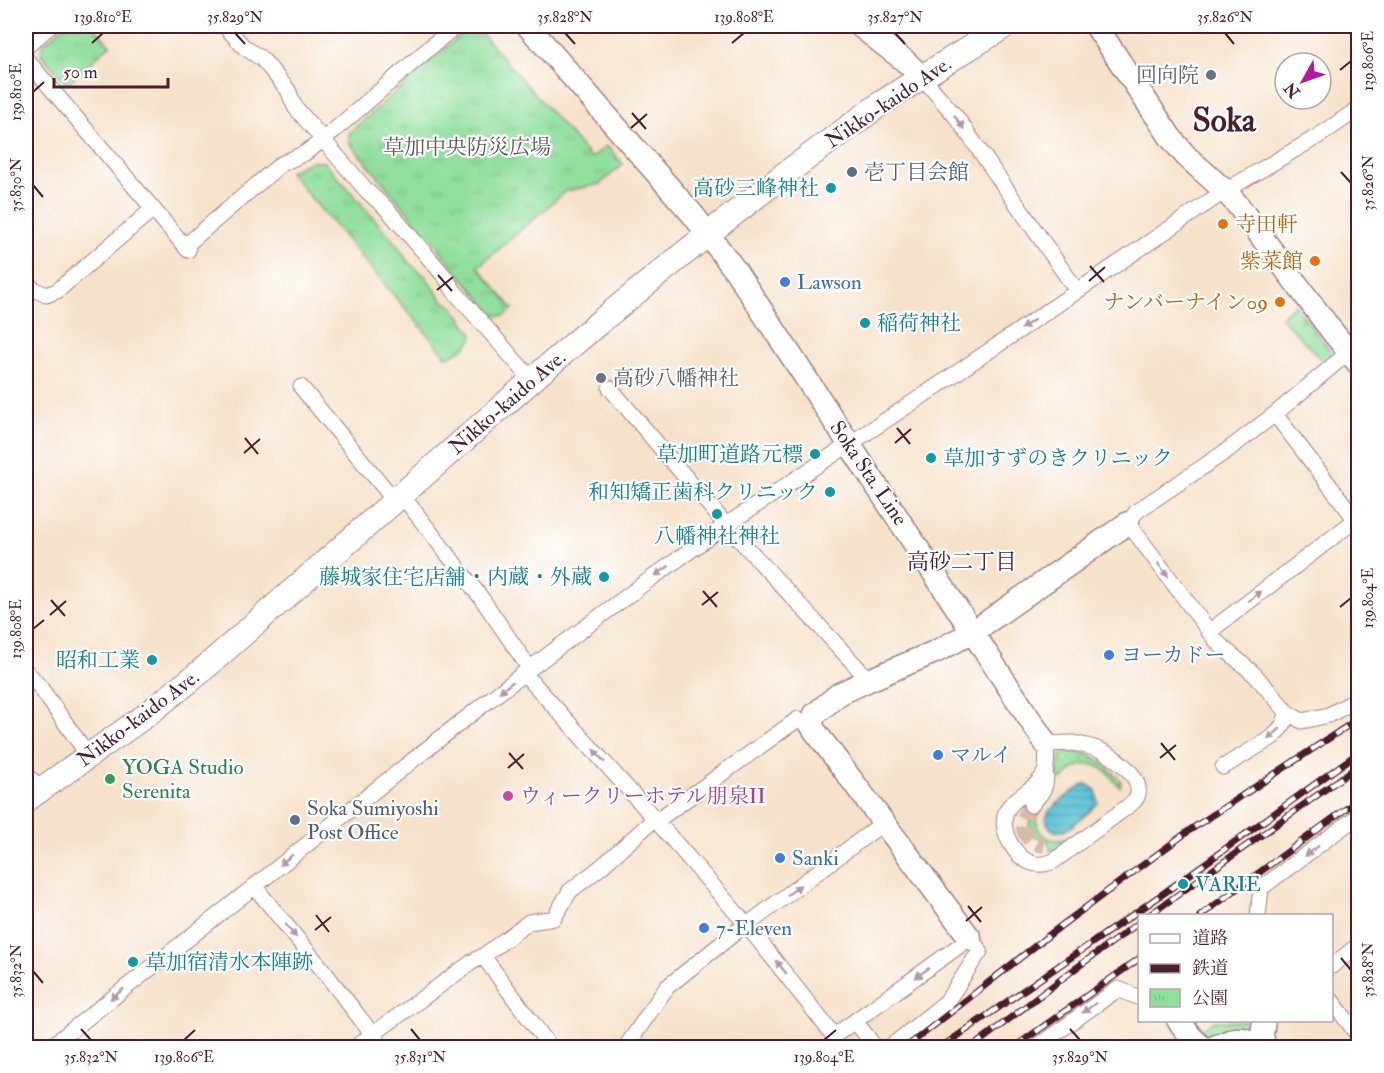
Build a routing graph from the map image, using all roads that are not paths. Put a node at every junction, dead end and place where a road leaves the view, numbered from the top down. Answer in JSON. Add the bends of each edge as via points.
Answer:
{"nodes":[{"id":1,"x":50,"y":26,"type":"edge"},
{"id":2,"x":225,"y":26,"type":"edge"},
{"id":3,"x":455,"y":26,"type":"edge"},
{"id":4,"x":528,"y":26,"type":"edge"},
{"id":5,"x":860,"y":26,"type":"edge"},
{"id":6,"x":1005,"y":26,"type":"edge"},
{"id":7,"x":1096,"y":26,"type":"edge"},
{"id":8,"x":26,"y":47,"type":"edge"},
{"id":9,"x":26,"y":59,"type":"edge"},
{"id":10,"x":922,"y":76,"type":"junction"},
{"id":11,"x":1359,"y":109,"type":"edge"},
{"id":12,"x":323,"y":140,"type":"junction"},
{"id":13,"x":1225,"y":191,"type":"junction"},
{"id":14,"x":153,"y":209,"type":"junction"},
{"id":15,"x":708,"y":234,"type":"junction"},
{"id":16,"x":26,"y":280,"type":"edge"},
{"id":17,"x":1077,"y":291,"type":"junction"},
{"id":18,"x":1356,"y":353,"type":"edge"},
{"id":19,"x":532,"y":380,"type":"junction"},
{"id":20,"x":301,"y":387,"type":"dead end"},
{"id":21,"x":610,"y":388,"type":"dead end"},
{"id":22,"x":1275,"y":414,"type":"junction"},
{"id":23,"x":849,"y":443,"type":"junction"},
{"id":24,"x":398,"y":498,"type":"junction"},
{"id":25,"x":1357,"y":519,"type":"edge"},
{"id":26,"x":1128,"y":523,"type":"junction"},
{"id":27,"x":726,"y":525,"type":"junction"},
{"id":28,"x":973,"y":632,"type":"junction"},
{"id":29,"x":1209,"y":632,"type":"junction"},
{"id":30,"x":26,"y":671,"type":"edge"},
{"id":31,"x":527,"y":671,"type":"junction"},
{"id":32,"x":869,"y":680,"type":"junction"},
{"id":33,"x":1359,"y":699,"type":"edge"},
{"id":34,"x":1288,"y":713,"type":"junction"},
{"id":35,"x":811,"y":725,"type":"junction"},
{"id":36,"x":1046,"y":744,"type":"junction"},
{"id":37,"x":88,"y":755,"type":"junction"},
{"id":38,"x":1223,"y":767,"type":"dead end"},
{"id":39,"x":1045,"y":772,"type":"junction"},
{"id":40,"x":31,"y":788,"type":"edge"},
{"id":41,"x":1031,"y":805,"type":"tunnel mouth"},
{"id":42,"x":1358,"y":818,"type":"edge"},
{"id":43,"x":656,"y":821,"type":"junction"},
{"id":44,"x":883,"y":823,"type":"junction"},
{"id":45,"x":254,"y":886,"type":"junction"},
{"id":46,"x":1258,"y":914,"type":"edge"},
{"id":47,"x":747,"y":925,"type":"junction"},
{"id":48,"x":970,"y":938,"type":"junction"},
{"id":49,"x":1359,"y":945,"type":"edge"},
{"id":50,"x":483,"y":956,"type":"junction"},
{"id":51,"x":1333,"y":965,"type":"edge"},
{"id":52,"x":1138,"y":997,"type":"edge"},
{"id":53,"x":1333,"y":1002,"type":"edge"},
{"id":54,"x":855,"y":1021,"type":"junction"},
{"id":55,"x":1180,"y":1022,"type":"edge"},
{"id":56,"x":1256,"y":1022,"type":"edge"},
{"id":57,"x":1264,"y":1022,"type":"edge"},
{"id":58,"x":373,"y":1034,"type":"junction"},
{"id":59,"x":1359,"y":1035,"type":"edge"},
{"id":60,"x":1235,"y":1039,"type":"junction"},
{"id":61,"x":1039,"y":1046,"type":"edge"},
{"id":62,"x":49,"y":1047,"type":"edge"},
{"id":63,"x":354,"y":1047,"type":"edge"},
{"id":64,"x":383,"y":1047,"type":"edge"},
{"id":65,"x":551,"y":1047,"type":"edge"},
{"id":66,"x":625,"y":1047,"type":"edge"},
{"id":67,"x":876,"y":1047,"type":"edge"},
{"id":68,"x":889,"y":1047,"type":"edge"},
{"id":69,"x":1203,"y":1047,"type":"edge"},
{"id":70,"x":1212,"y":1047,"type":"edge"},
{"id":71,"x":1264,"y":1047,"type":"edge"}],
"edges":[{"from":1,"to":8,"type":"street"},
{"from":2,"to":12,"type":"street","via":[[244,47],[262,59]]},
{"from":3,"to":12,"type":"street"},
{"from":4,"to":15,"type":"street","name":"Soka Sta. Line"},
{"from":5,"to":10,"type":"street"},
{"from":6,"to":10,"type":"main road","name":"Nikko-kaido Ave."},
{"from":7,"to":13,"type":"street","via":[[1186,156]]},
{"from":9,"to":14,"type":"street"},
{"from":10,"to":15,"type":"main road","name":"Nikko-kaido Ave."},
{"from":10,"to":17,"type":"street","one_way":true,"via":[[957,118]]},
{"from":11,"to":13,"type":"street"},
{"from":12,"to":14,"type":"street","via":[[281,164],[186,248]]},
{"from":12,"to":19,"type":"street"},
{"from":13,"to":17,"type":"street"},
{"from":13,"to":18,"type":"street"},
{"from":14,"to":16,"type":"street","via":[[57,291],[46,295]]},
{"from":15,"to":19,"type":"main road","name":"Nikko-kaido Ave."},
{"from":15,"to":23,"type":"street","name":"Soka Sta. Line"},
{"from":17,"to":23,"type":"street","one_way":true},
{"from":18,"to":22,"type":"street"},
{"from":19,"to":24,"type":"main road","name":"Nikko-kaido Ave."},
{"from":20,"to":24,"type":"street"},
{"from":21,"to":27,"type":"street"},
{"from":22,"to":25,"type":"street"},
{"from":22,"to":26,"type":"street","via":[[1137,511]]},
{"from":23,"to":27,"type":"street"},
{"from":23,"to":28,"type":"street","name":"Soka Sta. Line"},
{"from":24,"to":31,"type":"street","via":[[482,599]]},
{"from":24,"to":37,"type":"main road","name":"Nikko-kaido Ave.","via":[[199,673]]},
{"from":29,"to":25,"type":"street","one_way":true},
{"from":26,"to":28,"type":"street"},
{"from":26,"to":29,"type":"street","one_way":true},
{"from":27,"to":31,"type":"street","one_way":true},
{"from":27,"to":32,"type":"street"},
{"from":28,"to":32,"type":"street"},
{"from":28,"to":36,"type":"street","name":"Soka Sta. Line"},
{"from":29,"to":34,"type":"street"},
{"from":30,"to":37,"type":"street"},
{"from":43,"to":31,"type":"street","one_way":true},
{"from":31,"to":45,"type":"street","one_way":true},
{"from":32,"to":35,"type":"street","via":[[839,694],[815,714]]},
{"from":33,"to":34,"type":"street","via":[[1329,715],[1302,721]]},
{"from":34,"to":38,"type":"street","one_way":true,"via":[[1273,737]]},
{"from":35,"to":43,"type":"street","via":[[798,719]]},
{"from":35,"to":44,"type":"street"},
{"from":36,"to":39,"type":"street"},
{"from":36,"to":39,"type":"street","via":[[1074,743],[1111,755],[1134,779],[1137,796],[1054,861],[1038,865],[1023,859],[1007,840],[1004,814]]},
{"from":37,"to":40,"type":"main road","name":"Nikko-kaido Ave."},
{"from":39,"to":41,"type":"street","via":[[1047,780],[1042,793]]},
{"from":42,"to":46,"type":"street","one_way":true,"via":[[1261,888]]},
{"from":43,"to":47,"type":"street"},
{"from":43,"to":50,"type":"street","via":[[570,891],[554,918],[529,922]]},
{"from":47,"to":44,"type":"street","one_way":true},
{"from":44,"to":48,"type":"street"},
{"from":45,"to":58,"type":"street","one_way":true},
{"from":45,"to":62,"type":"street","one_way":true},
{"from":54,"to":47,"type":"street","one_way":true,"via":[[834,1036]]},
{"from":47,"to":66,"type":"street","via":[[667,987]]},
{"from":48,"to":54,"type":"street","one_way":true},
{"from":48,"to":68,"type":"street","via":[[980,951],[947,1001]]},
{"from":49,"to":51,"type":"street"},
{"from":50,"to":58,"type":"street"},
{"from":50,"to":65,"type":"street"},
{"from":52,"to":61,"type":"street","one_way":true,"via":[[1118,988]]},
{"from":53,"to":59,"type":"street"},
{"from":54,"to":67,"type":"street"},
{"from":55,"to":69,"type":"street"},
{"from":56,"to":60,"type":"street"},
{"from":57,"to":71,"type":"street"},
{"from":58,"to":63,"type":"street"},
{"from":58,"to":64,"type":"street"},
{"from":60,"to":70,"type":"street"},
{"from":60,"to":71,"type":"street"}]}
